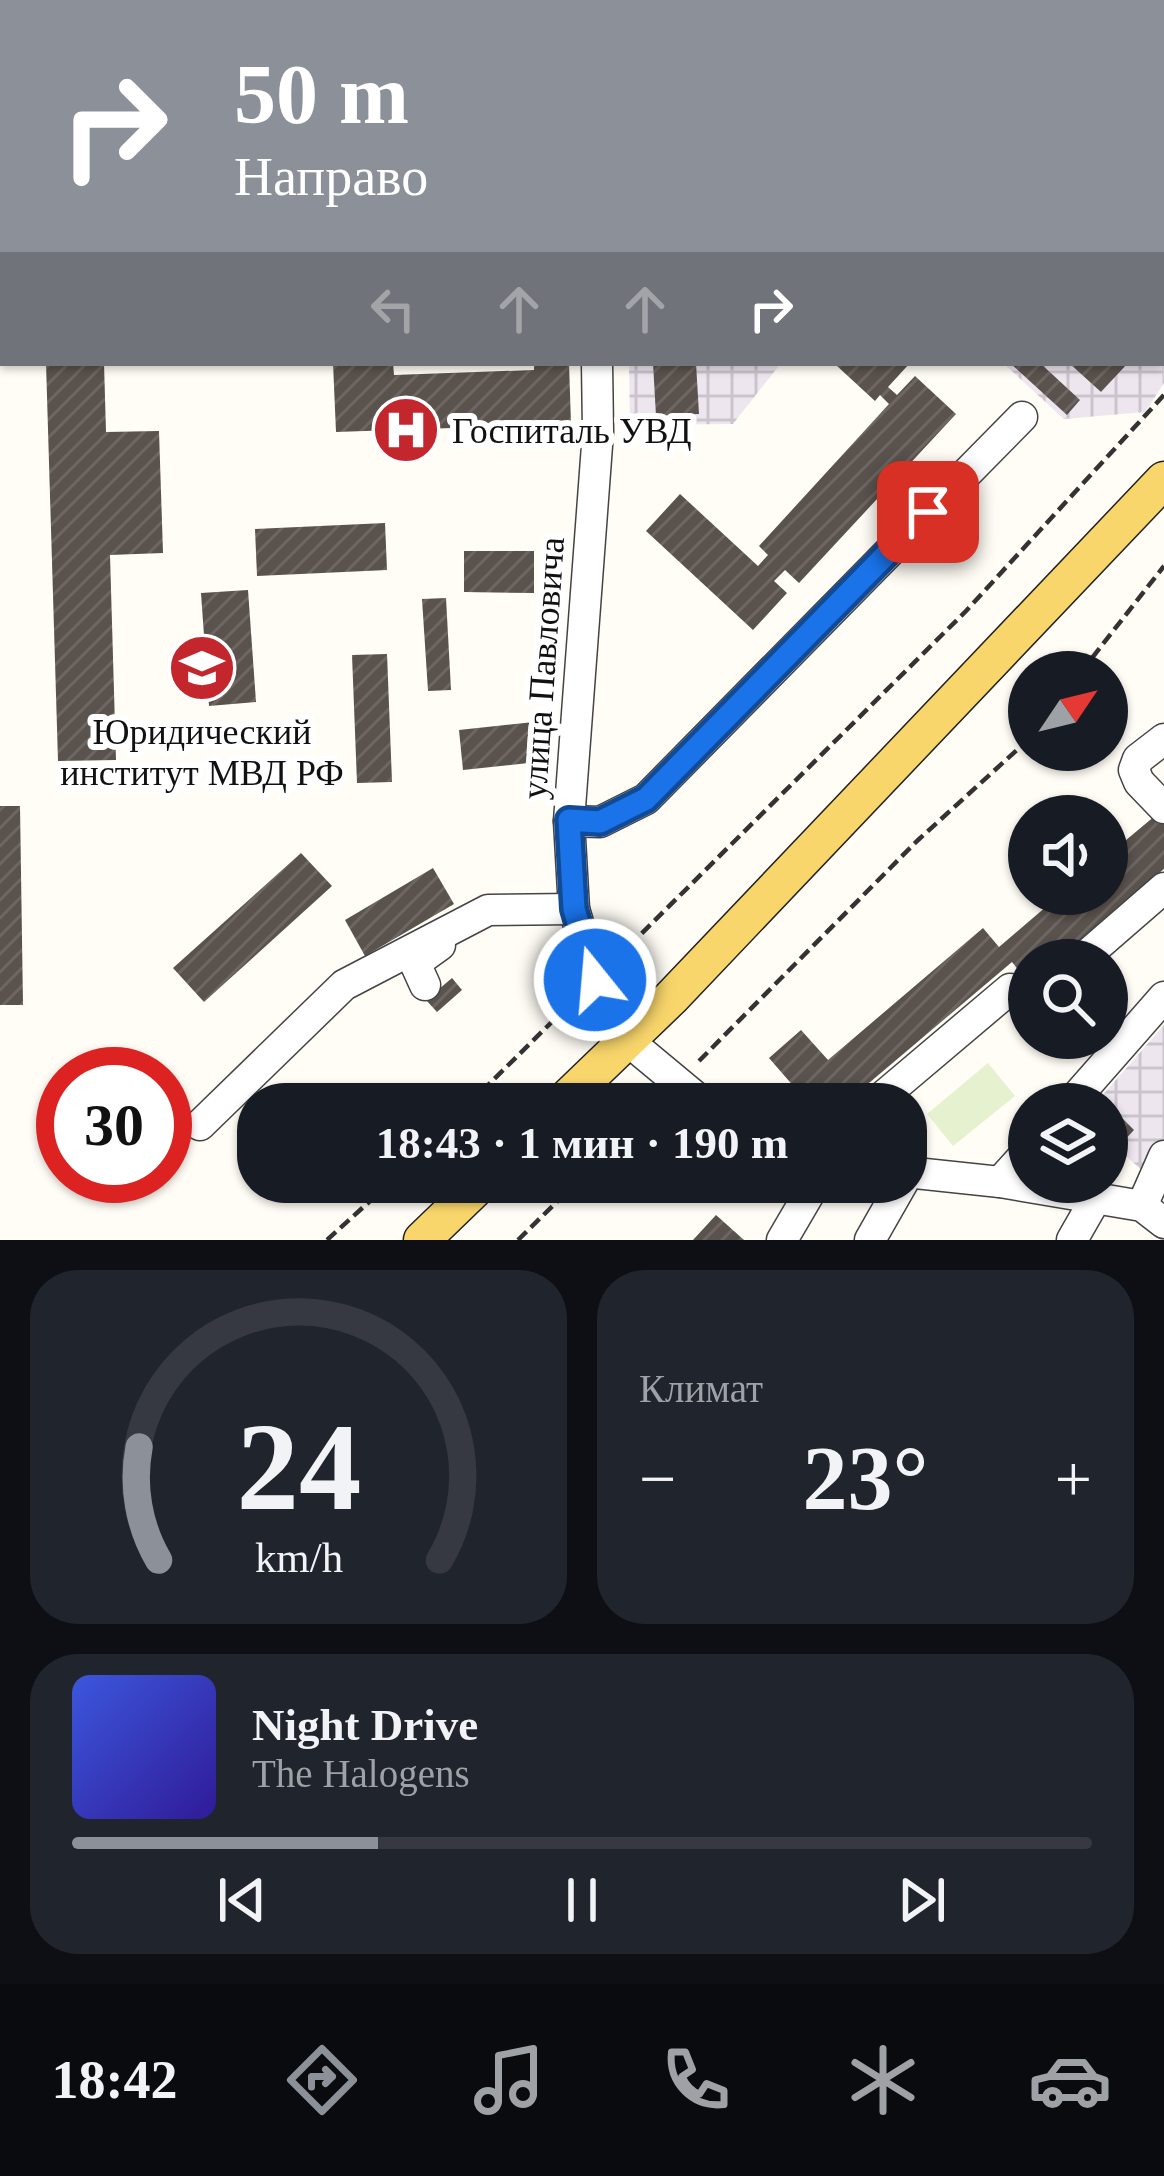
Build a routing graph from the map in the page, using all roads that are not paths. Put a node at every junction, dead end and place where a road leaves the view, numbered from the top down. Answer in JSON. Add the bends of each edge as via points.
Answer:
{"nodes":[{"id":1,"x":981,"y":0,"type":"edge"},
{"id":2,"x":992,"y":0,"type":"edge"},
{"id":3,"x":596,"y":366,"type":"edge"},
{"id":4,"x":1022,"y":417,"type":"dead end"},
{"id":5,"x":1164,"y":480,"type":"edge"},
{"id":6,"x":1164,"y":739,"type":"edge"},
{"id":7,"x":1164,"y":808,"type":"edge"},
{"id":8,"x":569,"y":820,"type":"junction"},
{"id":9,"x":1164,"y":888,"type":"edge"},
{"id":10,"x":574,"y":909,"type":"junction"},
{"id":11,"x":488,"y":910,"type":"junction"},
{"id":12,"x":1105,"y":939,"type":"edge"},
{"id":13,"x":424,"y":985,"type":"dead end"},
{"id":14,"x":1008,"y":991,"type":"edge"},
{"id":15,"x":1164,"y":997,"type":"edge"},
{"id":16,"x":627,"y":1040,"type":"junction"},
{"id":17,"x":583,"y":1083,"type":"edge"},
{"id":18,"x":679,"y":1083,"type":"edge"},
{"id":19,"x":899,"y":1083,"type":"edge"},
{"id":20,"x":1088,"y":1083,"type":"edge"},
{"id":21,"x":200,"y":1125,"type":"dead end"},
{"id":22,"x":1164,"y":1156,"type":"edge"},
{"id":23,"x":1008,"y":1173,"type":"edge"},
{"id":24,"x":927,"y":1177,"type":"edge"},
{"id":25,"x":1000,"y":1182,"type":"junction"},
{"id":26,"x":1008,"y":1183,"type":"edge"},
{"id":27,"x":460,"y":1203,"type":"edge"},
{"id":28,"x":804,"y":1203,"type":"edge"},
{"id":29,"x":890,"y":1203,"type":"edge"},
{"id":30,"x":1093,"y":1203,"type":"edge"},
{"id":31,"x":1114,"y":1203,"type":"edge"},
{"id":32,"x":1153,"y":1214,"type":"edge"},
{"id":33,"x":422,"y":1240,"type":"edge"},
{"id":34,"x":782,"y":1240,"type":"edge"},
{"id":35,"x":869,"y":1240,"type":"edge"},
{"id":36,"x":1072,"y":1240,"type":"edge"}],
"edges":[{"from":1,"to":2,"type":"street"},
{"from":3,"to":8,"type":"street","name":"улица Павловича"},
{"from":4,"to":8,"type":"street","via":[[646,799],[600,822]]},
{"from":5,"to":16,"type":"main road"},
{"from":6,"to":7,"type":"street","via":[[1134,770]]},
{"from":8,"to":10,"type":"street","name":"улица Павловича"},
{"from":9,"to":12,"type":"street"},
{"from":10,"to":11,"type":"street"},
{"from":10,"to":16,"type":"street","name":"улица Павловича","via":[[595,980]]},
{"from":11,"to":13,"type":"street","via":[[415,963]]},
{"from":11,"to":21,"type":"street","via":[[344,985]]},
{"from":14,"to":19,"type":"street"},
{"from":15,"to":20,"type":"street"},
{"from":16,"to":17,"type":"main road"},
{"from":16,"to":18,"type":"street"},
{"from":22,"to":32,"type":"street"},
{"from":23,"to":25,"type":"street"},
{"from":24,"to":25,"type":"street"},
{"from":25,"to":26,"type":"street"},
{"from":27,"to":33,"type":"main road"},
{"from":28,"to":34,"type":"street"},
{"from":29,"to":35,"type":"street"},
{"from":30,"to":36,"type":"street"},
{"from":31,"to":32,"type":"street"}]}
